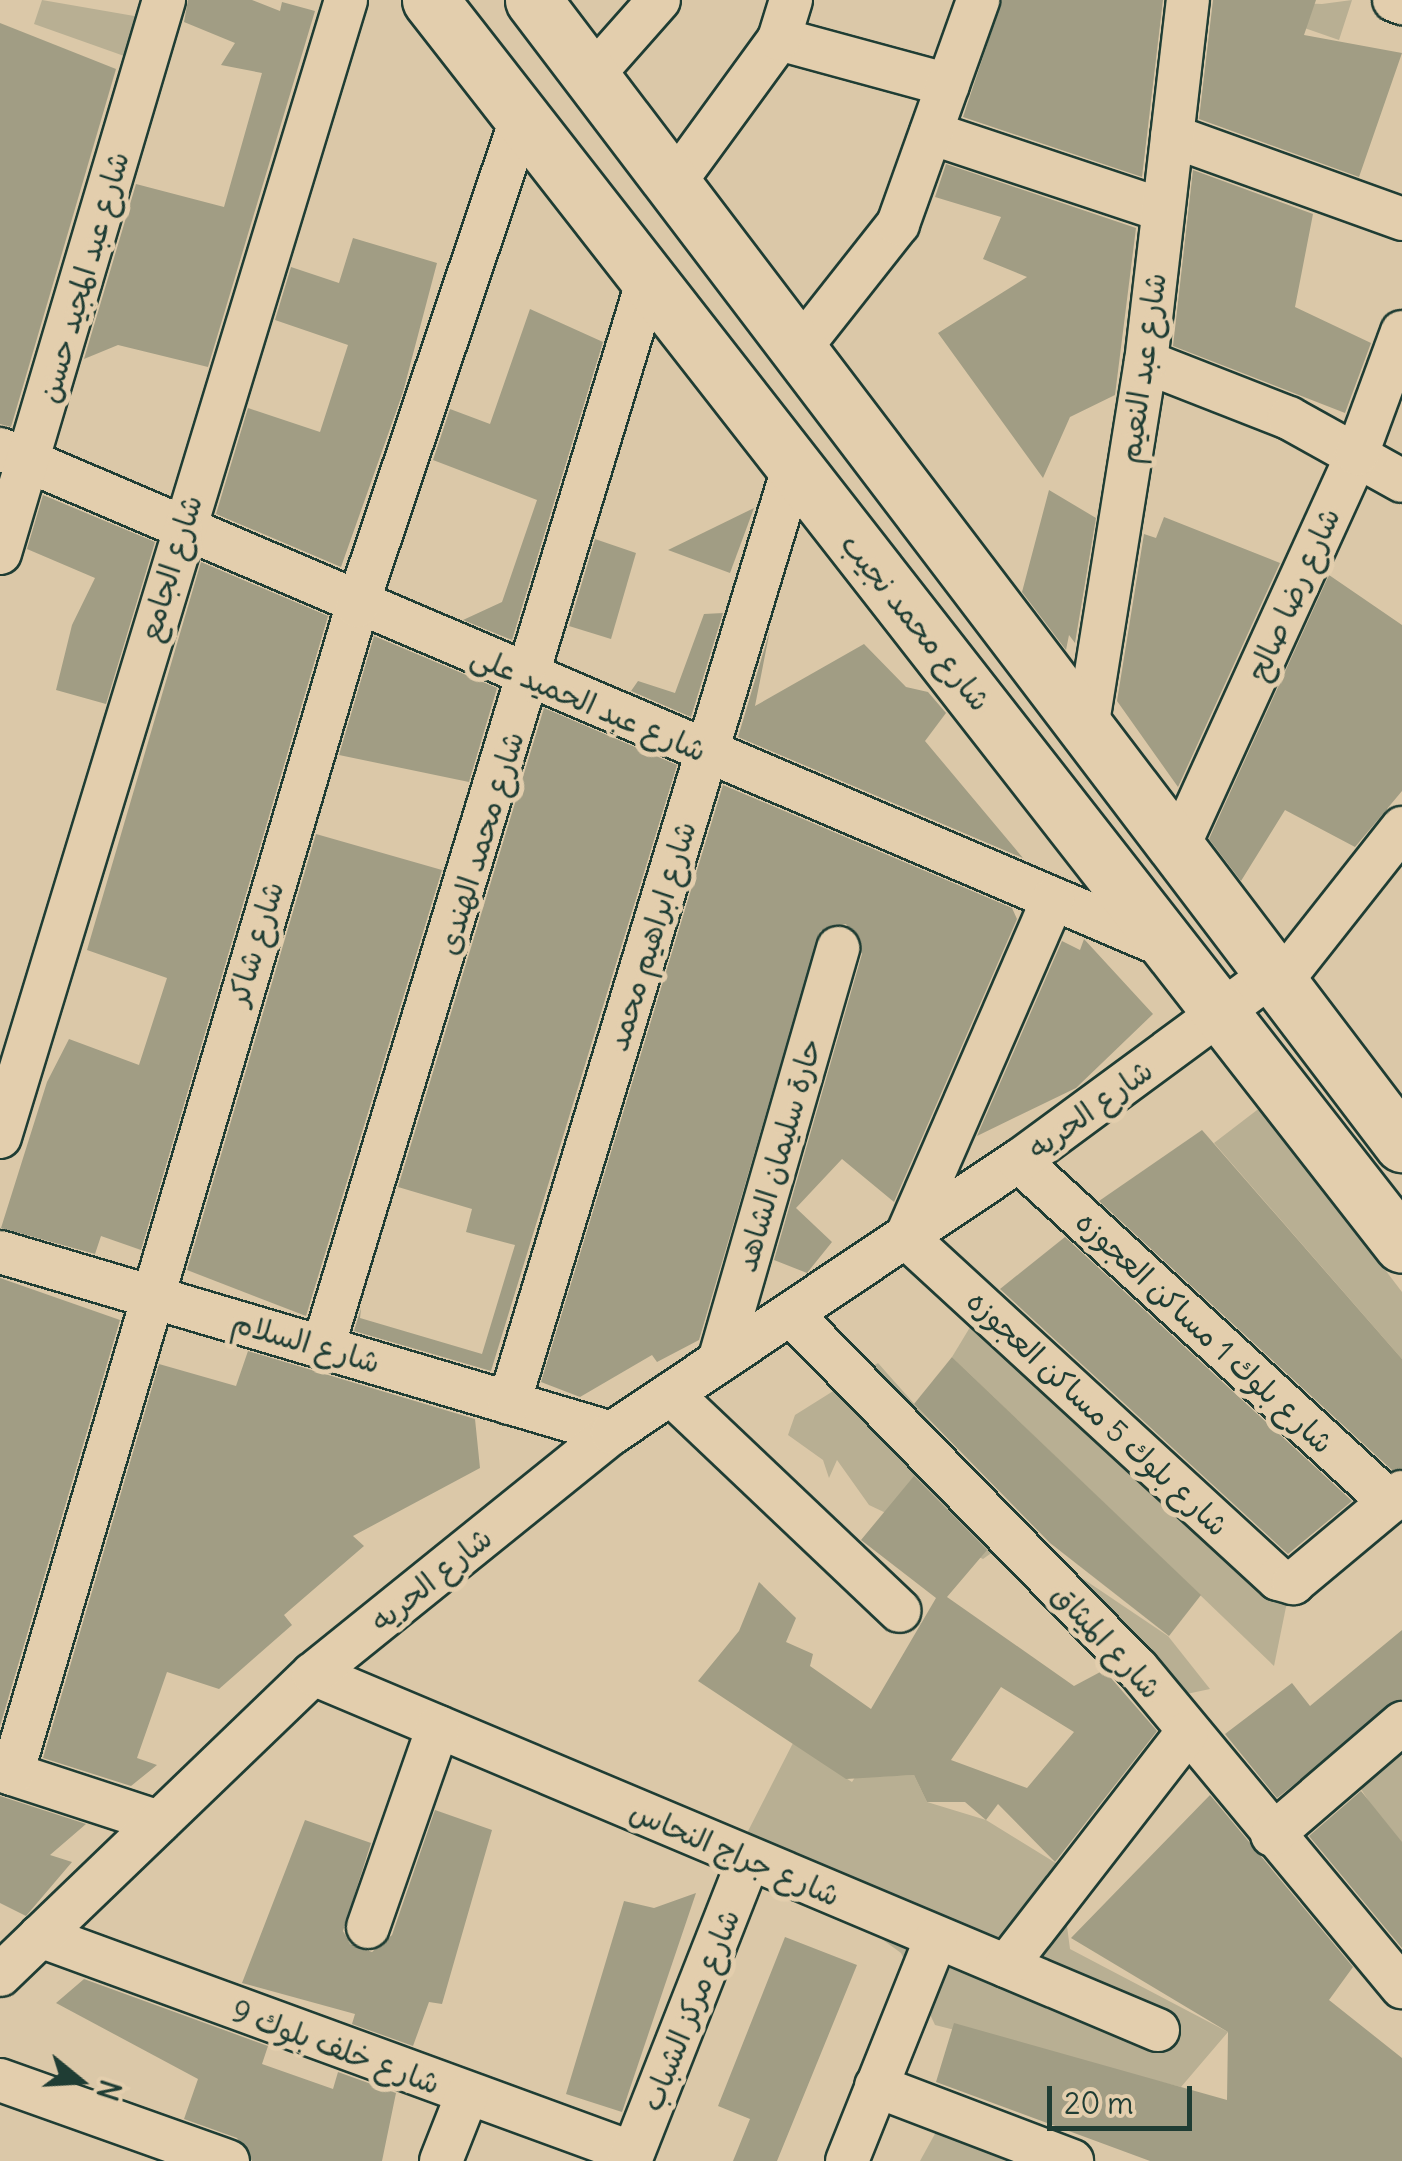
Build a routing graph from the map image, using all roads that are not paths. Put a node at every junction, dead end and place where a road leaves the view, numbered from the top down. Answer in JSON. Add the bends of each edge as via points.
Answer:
{"nodes":[{"id":1,"x":164,"y":0,"type":"edge"},
{"id":2,"x":346,"y":0,"type":"edge"},
{"id":3,"x":430,"y":0,"type":"edge"},
{"id":4,"x":532,"y":0,"type":"edge"},
{"id":5,"x":659,"y":0,"type":"edge"},
{"id":6,"x":978,"y":0,"type":"edge"},
{"id":7,"x":1188,"y":0,"type":"edge"},
{"id":8,"x":1394,"y":0,"type":"edge"},
{"id":9,"x":1402,"y":2,"type":"edge"},
{"id":10,"x":785,"y":20,"type":"edge"},
{"id":11,"x":590,"y":78,"type":"junction"},
{"id":12,"x":948,"y":85,"type":"junction"},
{"id":13,"x":521,"y":119,"type":"junction"},
{"id":14,"x":931,"y":133,"type":"junction"},
{"id":15,"x":1172,"y":136,"type":"junction"},
{"id":16,"x":672,"y":186,"type":"junction"},
{"id":17,"x":1163,"y":210,"type":"junction"},
{"id":18,"x":1402,"y":220,"type":"edge"},
{"id":19,"x":648,"y":279,"type":"junction"},
{"id":20,"x":1402,"y":332,"type":"edge"},
{"id":21,"x":797,"y":352,"type":"junction"},
{"id":22,"x":1146,"y":362,"type":"junction"},
{"id":23,"x":1357,"y":454,"type":"junction"},
{"id":24,"x":14,"y":455,"type":"edge"},
{"id":25,"x":793,"y":468,"type":"junction"},
{"id":26,"x":1402,"y":480,"type":"edge"},
{"id":27,"x":181,"y":531,"type":"junction"},
{"id":28,"x":0,"y":553,"type":"edge"},
{"id":29,"x":357,"y":606,"type":"junction"},
{"id":30,"x":530,"y":680,"type":"junction"},
{"id":31,"x":1086,"y":734,"type":"junction"},
{"id":32,"x":707,"y":752,"type":"junction"},
{"id":33,"x":1402,"y":828,"type":"edge"},
{"id":34,"x":1176,"y":852,"type":"junction"},
{"id":35,"x":1053,"y":899,"type":"junction"},
{"id":36,"x":838,"y":948,"type":"dead end"},
{"id":37,"x":1181,"y":954,"type":"junction"},
{"id":38,"x":1275,"y":980,"type":"junction"},
{"id":39,"x":1225,"y":1010,"type":"junction"},
{"id":40,"x":0,"y":1138,"type":"edge"},
{"id":41,"x":1402,"y":1144,"type":"edge"},
{"id":42,"x":1019,"y":1161,"type":"junction"},
{"id":43,"x":906,"y":1237,"type":"junction"},
{"id":44,"x":1402,"y":1245,"type":"edge"},
{"id":45,"x":0,"y":1252,"type":"edge"},
{"id":46,"x":149,"y":1296,"type":"junction"},
{"id":47,"x":791,"y":1314,"type":"junction"},
{"id":48,"x":323,"y":1347,"type":"junction"},
{"id":49,"x":718,"y":1362,"type":"junction"},
{"id":50,"x":671,"y":1394,"type":"junction"},
{"id":51,"x":509,"y":1403,"type":"junction"},
{"id":52,"x":612,"y":1433,"type":"junction"},
{"id":53,"x":1396,"y":1497,"type":"edge"},
{"id":54,"x":900,"y":1610,"type":"dead end"},
{"id":55,"x":314,"y":1674,"type":"junction"},
{"id":56,"x":1402,"y":1723,"type":"edge"},
{"id":57,"x":438,"y":1727,"type":"junction"},
{"id":58,"x":1187,"y":1733,"type":"junction"},
{"id":59,"x":6,"y":1772,"type":"edge"},
{"id":60,"x":159,"y":1822,"type":"junction"},
{"id":61,"x":1272,"y":1835,"type":"junction"},
{"id":62,"x":749,"y":1859,"type":"junction"},
{"id":63,"x":368,"y":1928,"type":"dead end"},
{"id":64,"x":40,"y":1936,"type":"junction"},
{"id":65,"x":936,"y":1938,"type":"junction"},
{"id":66,"x":1006,"y":1966,"type":"junction"},
{"id":67,"x":0,"y":1975,"type":"edge"},
{"id":68,"x":1402,"y":1988,"type":"edge"},
{"id":69,"x":1158,"y":2030,"type":"dead end"},
{"id":70,"x":0,"y":2080,"type":"edge"},
{"id":71,"x":876,"y":2086,"type":"junction"},
{"id":72,"x":466,"y":2095,"type":"junction"},
{"id":73,"x":632,"y":2157,"type":"edge"},
{"id":74,"x":228,"y":2161,"type":"edge"},
{"id":75,"x":442,"y":2161,"type":"edge"},
{"id":76,"x":847,"y":2161,"type":"edge"},
{"id":77,"x":1072,"y":2161,"type":"edge"}],
"edges":[{"from":1,"to":24,"type":"street","name":"شارع عبد المجيد حسن"},
{"from":2,"to":27,"type":"street","name":"شارع الجامع"},
{"from":3,"to":13,"type":"main road","name":"شارع محمد نجيب"},
{"from":4,"to":11,"type":"main road"},
{"from":5,"to":11,"type":"street"},
{"from":6,"to":12,"type":"street"},
{"from":7,"to":15,"type":"street","name":"شارع عبد النعيم"},
{"from":8,"to":9,"type":"street"},
{"from":10,"to":12,"type":"street"},
{"from":10,"to":16,"type":"street"},
{"from":11,"to":16,"type":"main road"},
{"from":12,"to":14,"type":"street"},
{"from":13,"to":19,"type":"main road","name":"شارع محمد نجيب"},
{"from":13,"to":29,"type":"street","name":"شارع شاكر"},
{"from":14,"to":17,"type":"street"},
{"from":14,"to":21,"type":"street","via":[[886,244]]},
{"from":15,"to":17,"type":"street","name":"شارع عبد النعيم"},
{"from":15,"to":18,"type":"street"},
{"from":16,"to":21,"type":"main road"},
{"from":17,"to":22,"type":"street","name":"شارع عبد النعيم"},
{"from":19,"to":25,"type":"main road","name":"شارع محمد نجيب"},
{"from":19,"to":30,"type":"street","name":"شارع محمد الهندى"},
{"from":20,"to":23,"type":"street","name":"شارع رضا صالح"},
{"from":21,"to":31,"type":"main road"},
{"from":22,"to":23,"type":"street","via":[[1289,418]]},
{"from":22,"to":31,"type":"street","name":"شارع عبد النعيم"},
{"from":23,"to":26,"type":"street"},
{"from":23,"to":34,"type":"street","name":"شارع رضا صالح"},
{"from":24,"to":27,"type":"street","name":"شارع عبد الحميد على"},
{"from":24,"to":28,"type":"street","name":"شارع عبد المجيد حسن"},
{"from":25,"to":32,"type":"street","name":"شارع ابراهيم محمد"},
{"from":25,"to":37,"type":"main road","name":"شارع محمد نجيب"},
{"from":27,"to":29,"type":"street","name":"شارع عبد الحميد على"},
{"from":27,"to":40,"type":"street","name":"شارع الجامع"},
{"from":29,"to":30,"type":"street","name":"شارع عبد الحميد على"},
{"from":29,"to":46,"type":"street","name":"شارع شاكر"},
{"from":30,"to":32,"type":"street","name":"شارع عبد الحميد على"},
{"from":30,"to":48,"type":"street","name":"شارع محمد الهندى"},
{"from":31,"to":34,"type":"main road"},
{"from":32,"to":35,"type":"street","name":"شارع عبد الحميد على"},
{"from":32,"to":51,"type":"street","name":"شارع ابراهيم محمد"},
{"from":33,"to":38,"type":"street","name":"شارع الحريه"},
{"from":34,"to":38,"type":"main road"},
{"from":35,"to":37,"type":"street","name":"شارع عبد الحميد على"},
{"from":35,"to":43,"type":"street"},
{"from":36,"to":49,"type":"street","name":"حارة سليمان الشاهد"},
{"from":37,"to":39,"type":"main road","name":"شارع محمد نجيب"},
{"from":38,"to":39,"type":"street","name":"شارع الحريه"},
{"from":38,"to":41,"type":"main road"},
{"from":39,"to":42,"type":"street","name":"شارع الحريه"},
{"from":39,"to":44,"type":"main road","name":"شارع محمد نجيب"},
{"from":42,"to":43,"type":"street","name":"شارع الحريه"},
{"from":42,"to":53,"type":"street","name":"شارع بلوك 1 مساكن العجوزه"},
{"from":43,"to":47,"type":"street","name":"شارع الحريه"},
{"from":43,"to":53,"type":"street","name":"شارع بلوك 5 مساكن العجوزه","via":[[1278,1579],[1294,1583]]},
{"from":45,"to":46,"type":"street","name":"شارع السلام"},
{"from":46,"to":48,"type":"street","name":"شارع السلام"},
{"from":46,"to":59,"type":"street","name":"شارع شاكر"},
{"from":47,"to":49,"type":"street","name":"شارع الحريه"},
{"from":47,"to":58,"type":"street","name":"شارع الميثاق","via":[[1137,1668]]},
{"from":48,"to":51,"type":"street","name":"شارع السلام"},
{"from":49,"to":50,"type":"street","name":"شارع الحريه"},
{"from":50,"to":52,"type":"street","name":"شارع الحريه"},
{"from":50,"to":54,"type":"street"},
{"from":51,"to":52,"type":"street","name":"شارع السلام"},
{"from":52,"to":55,"type":"street","name":"شارع الحريه"},
{"from":55,"to":57,"type":"street","name":"شارع جراج النحاس"},
{"from":55,"to":60,"type":"street","name":"شارع الحريه"},
{"from":56,"to":61,"type":"street"},
{"from":57,"to":62,"type":"street","name":"شارع جراج النحاس"},
{"from":57,"to":63,"type":"street"},
{"from":58,"to":61,"type":"street","name":"شارع الميثاق"},
{"from":58,"to":66,"type":"street"},
{"from":59,"to":60,"type":"street"},
{"from":60,"to":64,"type":"street","name":"شارع الحريه"},
{"from":61,"to":68,"type":"street","name":"شارع الميثاق"},
{"from":62,"to":65,"type":"street","name":"شارع جراج النحاس"},
{"from":62,"to":73,"type":"street","name":"شارع مركز الشباب"},
{"from":64,"to":67,"type":"street","name":"شارع الحريه"},
{"from":64,"to":72,"type":"street","name":"شارع خلف بلوك 9"},
{"from":65,"to":66,"type":"street","name":"شارع جراج النحاس"},
{"from":65,"to":71,"type":"street"},
{"from":66,"to":69,"type":"street","name":"شارع جراج النحاس"},
{"from":70,"to":74,"type":"street"},
{"from":71,"to":76,"type":"street"},
{"from":71,"to":77,"type":"street"},
{"from":72,"to":73,"type":"street","name":"شارع خلف بلوك 9"},
{"from":72,"to":75,"type":"street"}]}
